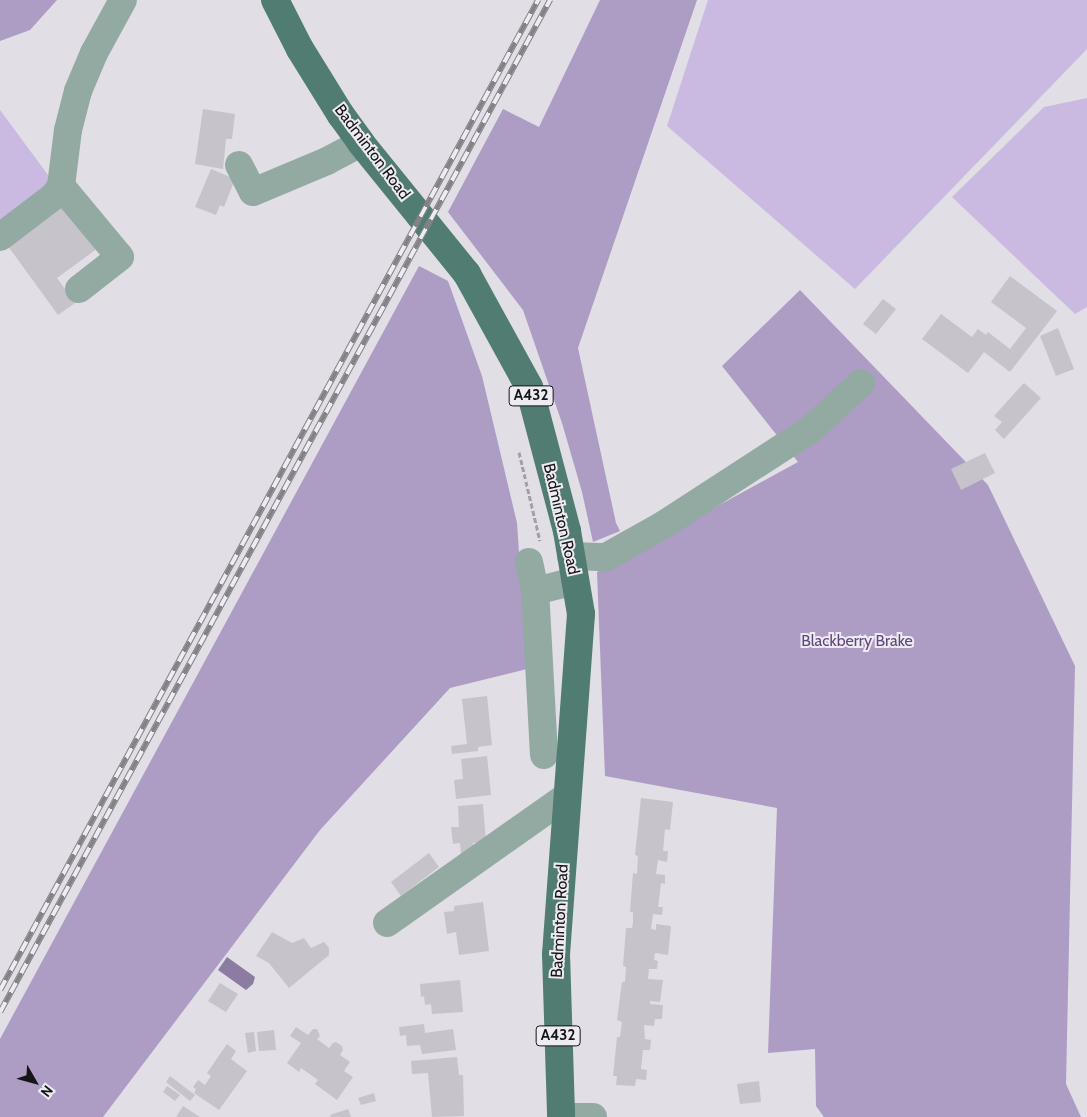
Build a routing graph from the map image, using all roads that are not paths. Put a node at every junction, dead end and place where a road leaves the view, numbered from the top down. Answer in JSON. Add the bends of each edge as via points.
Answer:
{"nodes":[{"id":1,"x":123,"y":0,"type":"edge"},
{"id":2,"x":275,"y":0,"type":"edge"},
{"id":3,"x":361,"y":143,"type":"junction"},
{"id":4,"x":239,"y":165,"type":"dead end"},
{"id":5,"x":61,"y":186,"type":"junction"},
{"id":6,"x":0,"y":237,"type":"edge"},
{"id":7,"x":79,"y":290,"type":"dead end"},
{"id":8,"x":861,"y":382,"type":"dead end"},
{"id":9,"x":536,"y":556,"type":"road end"},
{"id":10,"x":573,"y":569,"type":"junction"},
{"id":11,"x":535,"y":591,"type":"junction"},
{"id":12,"x":544,"y":755,"type":"dead end"},
{"id":13,"x":567,"y":796,"type":"junction"},
{"id":14,"x":387,"y":923,"type":"dead end"},
{"id":15,"x":561,"y":1117,"type":"edge"},
{"id":16,"x":573,"y":1117,"type":"edge"},
{"id":17,"x":593,"y":1117,"type":"edge"}],
"edges":[{"from":1,"to":5,"type":"street","via":[[94,53],[78,91],[68,130]]},
{"from":2,"to":3,"type":"main road","name":"Badminton Road","number":"A432","via":[[300,48]]},
{"from":3,"to":4,"type":"street","via":[[252,192]]},
{"from":3,"to":10,"type":"main road","name":"Badminton Road","number":"A432","via":[[467,274],[529,387],[567,532]]},
{"from":5,"to":6,"type":"street","via":[[54,196]]},
{"from":5,"to":7,"type":"street","via":[[120,258]]},
{"from":8,"to":10,"type":"street","via":[[811,429],[663,526],[606,558]]},
{"from":9,"to":11,"type":"street"},
{"from":10,"to":11,"type":"street"},
{"from":10,"to":13,"type":"main road","name":"Badminton Road","number":"A432","via":[[581,614]]},
{"from":11,"to":12,"type":"street"},
{"from":13,"to":14,"type":"street"},
{"from":13,"to":15,"type":"main road","name":"Badminton Road","number":"A432","via":[[556,954]]},
{"from":16,"to":17,"type":"street"}]}
